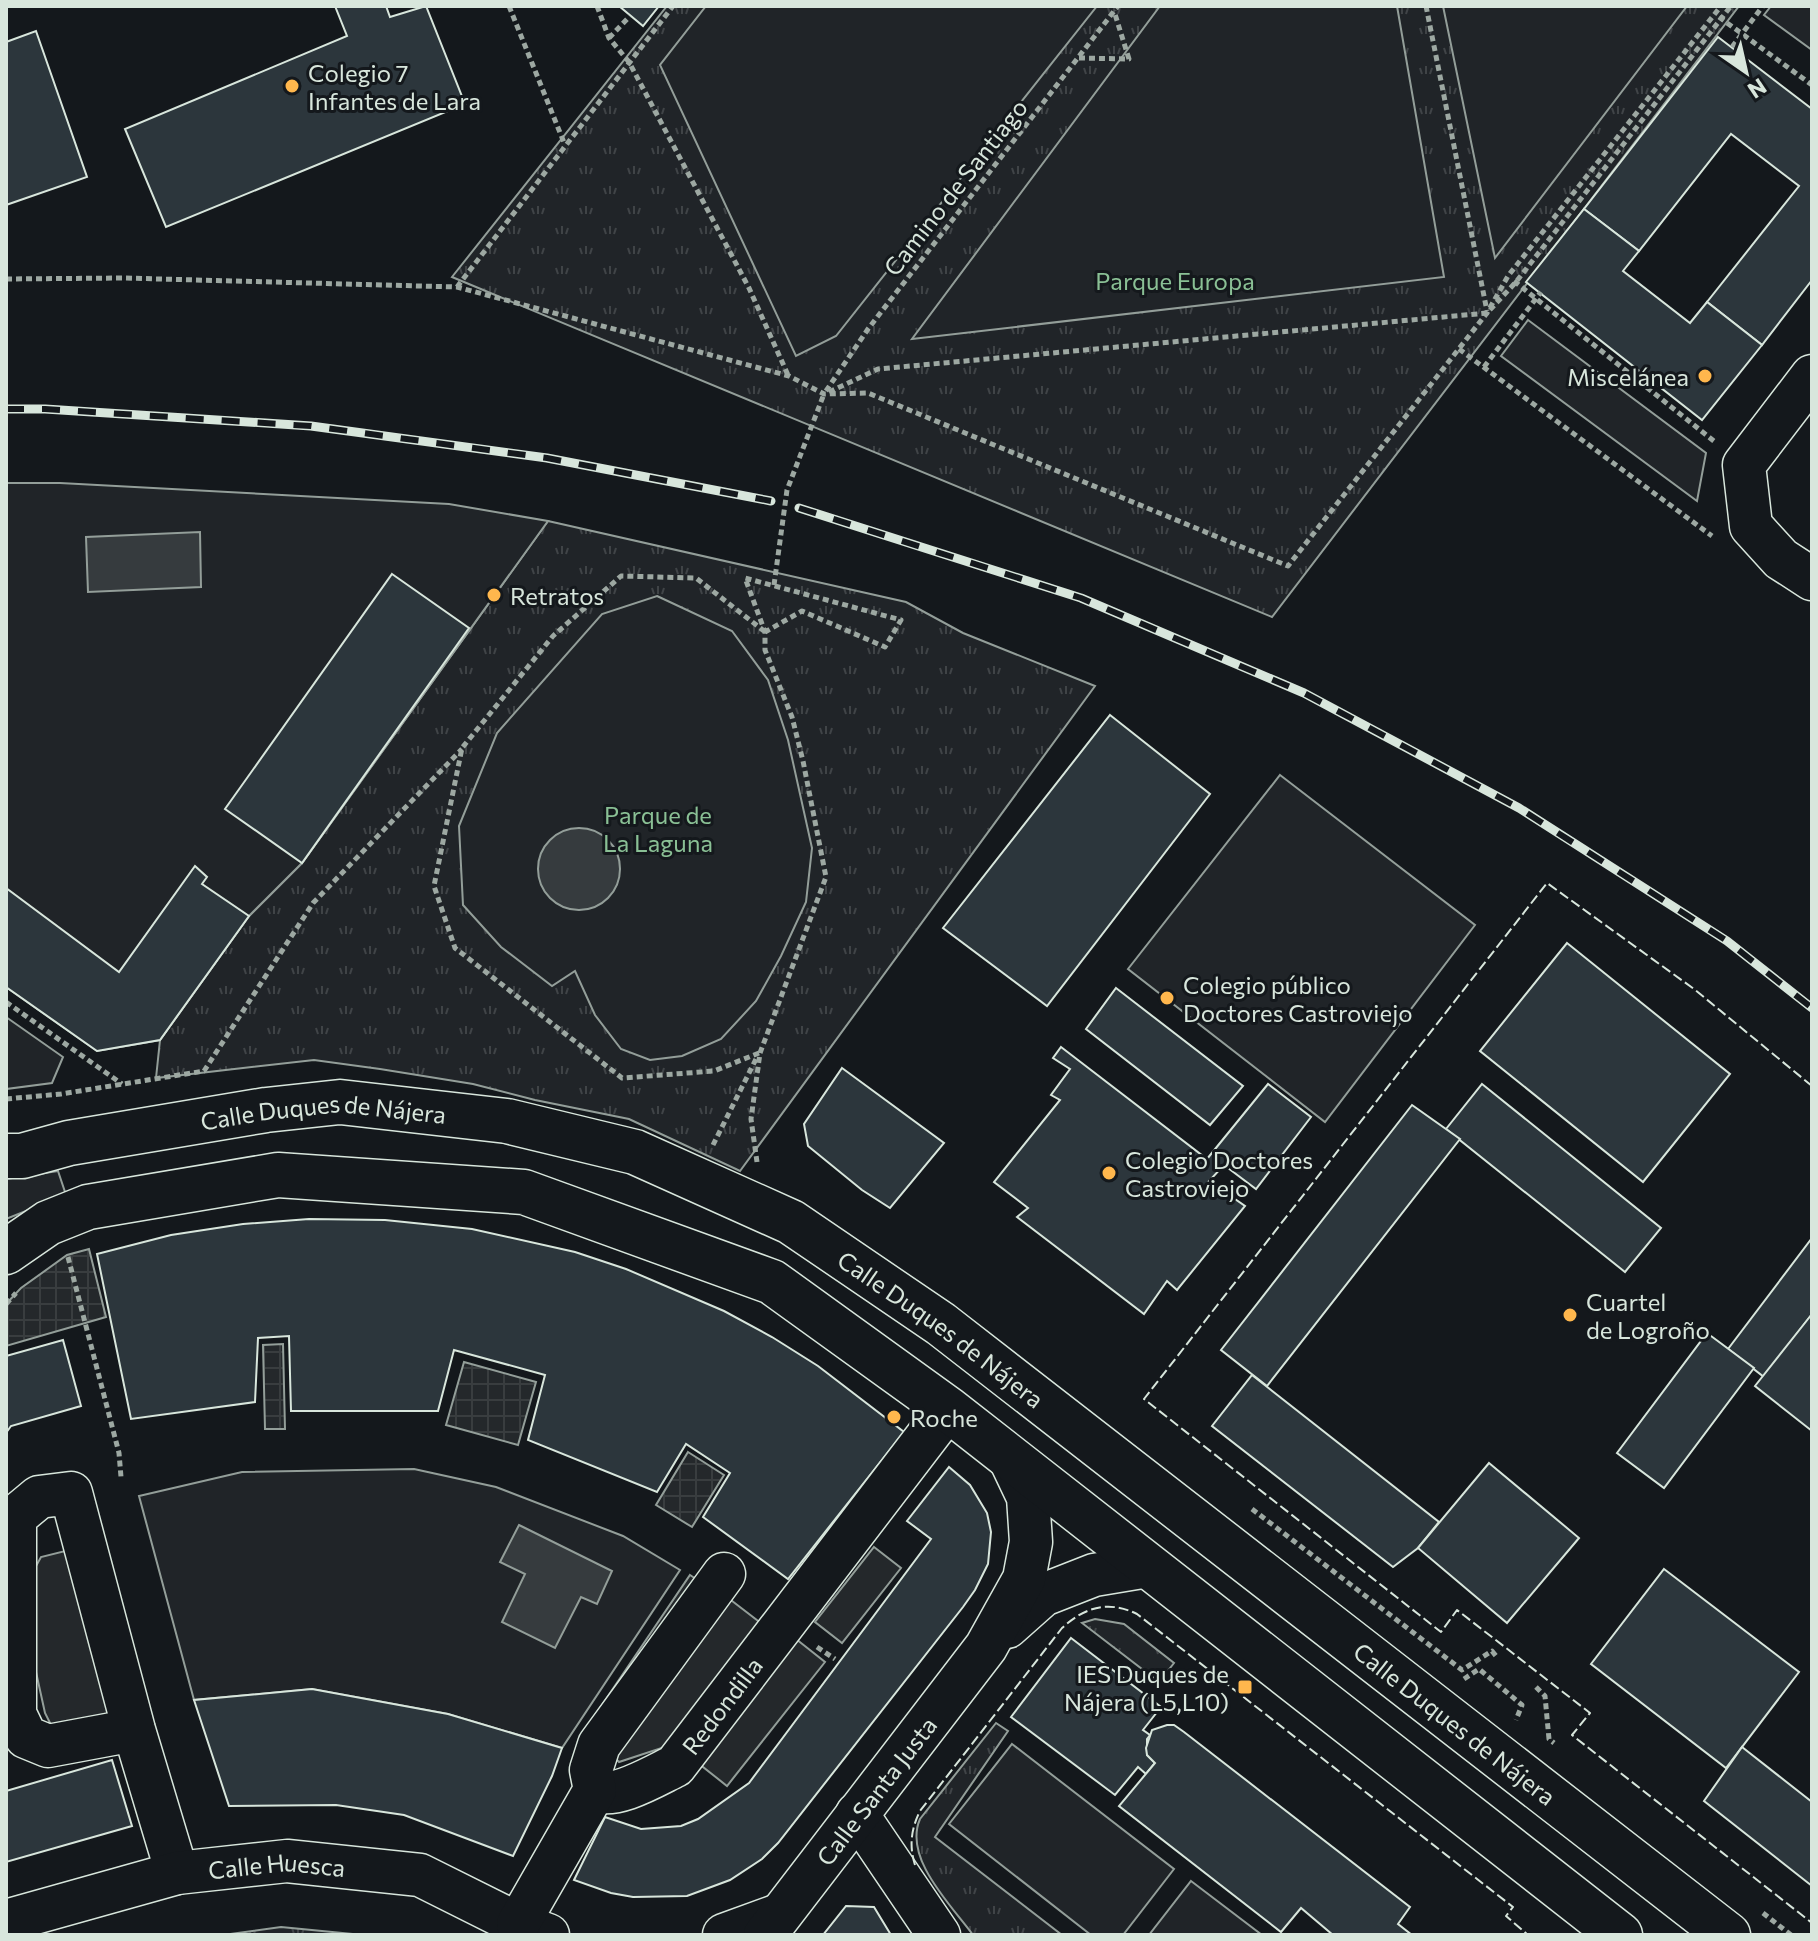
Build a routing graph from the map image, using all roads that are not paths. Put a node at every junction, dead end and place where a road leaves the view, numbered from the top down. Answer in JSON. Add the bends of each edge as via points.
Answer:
{"nodes":[{"id":1,"x":1812,"y":376,"type":"edge"},
{"id":2,"x":1812,"y":579,"type":"edge"},
{"id":3,"x":6,"y":1156,"type":"edge"},
{"id":4,"x":13,"y":1270,"type":"edge"},
{"id":5,"x":948,"y":1409,"type":"junction"},
{"id":6,"x":1009,"y":1457,"type":"junction"},
{"id":7,"x":1148,"y":1566,"type":"junction"},
{"id":8,"x":724,"y":1574,"type":"dead end"},
{"id":9,"x":986,"y":1647,"type":"junction"},
{"id":10,"x":134,"y":1730,"type":"junction"},
{"id":11,"x":595,"y":1790,"type":"junction"},
{"id":12,"x":857,"y":1814,"type":"junction"},
{"id":13,"x":177,"y":1873,"type":"junction"},
{"id":14,"x":1741,"y":1920,"type":"edge"},
{"id":15,"x":6,"y":1921,"type":"edge"},
{"id":16,"x":772,"y":1925,"type":"edge"},
{"id":17,"x":537,"y":1932,"type":"edge"},
{"id":18,"x":724,"y":1935,"type":"edge"},
{"id":19,"x":939,"y":1935,"type":"edge"},
{"id":20,"x":1620,"y":1935,"type":"edge"}],
"edges":[{"from":1,"to":2,"type":"street","via":[[1744,465],[1735,533]]},
{"from":3,"to":14,"type":"main road","name":"Calle Duques de Nájera","via":[[340,1102],[507,1121],[635,1152],[791,1222],[941,1324]]},
{"from":4,"to":5,"type":"main road","via":[[48,1223],[88,1207],[278,1175],[524,1192],[772,1282]]},
{"from":5,"to":6,"type":"main road"},
{"from":5,"to":11,"type":"street","name":"Redondilla","via":[[675,1766],[632,1787]]},
{"from":6,"to":7,"type":"main road"},
{"from":6,"to":9,"type":"street","name":"Calle Santa Justa","via":[[1028,1497],[1031,1542],[1024,1579]]},
{"from":7,"to":9,"type":"street","name":"Calle Santa Justa","via":[[1094,1575],[1043,1595]]},
{"from":7,"to":20,"type":"main road"},
{"from":8,"to":11,"type":"street","via":[[599,1745],[591,1770]]},
{"from":9,"to":12,"type":"street","name":"Calle Santa Justa"},
{"from":10,"to":10,"type":"street","via":[[71,1493],[39,1497],[15,1517],[15,1714],[26,1737],[48,1746]]},
{"from":10,"to":13,"type":"street"},
{"from":11,"to":17,"type":"street"},
{"from":12,"to":16,"type":"street","name":"Calle Santa Justa"},
{"from":12,"to":19,"type":"street"},
{"from":13,"to":15,"type":"street","name":"Calle Huesca"},
{"from":13,"to":17,"type":"street","name":"Calle Huesca","via":[[287,1861],[420,1875]]},
{"from":16,"to":18,"type":"street"}]}
